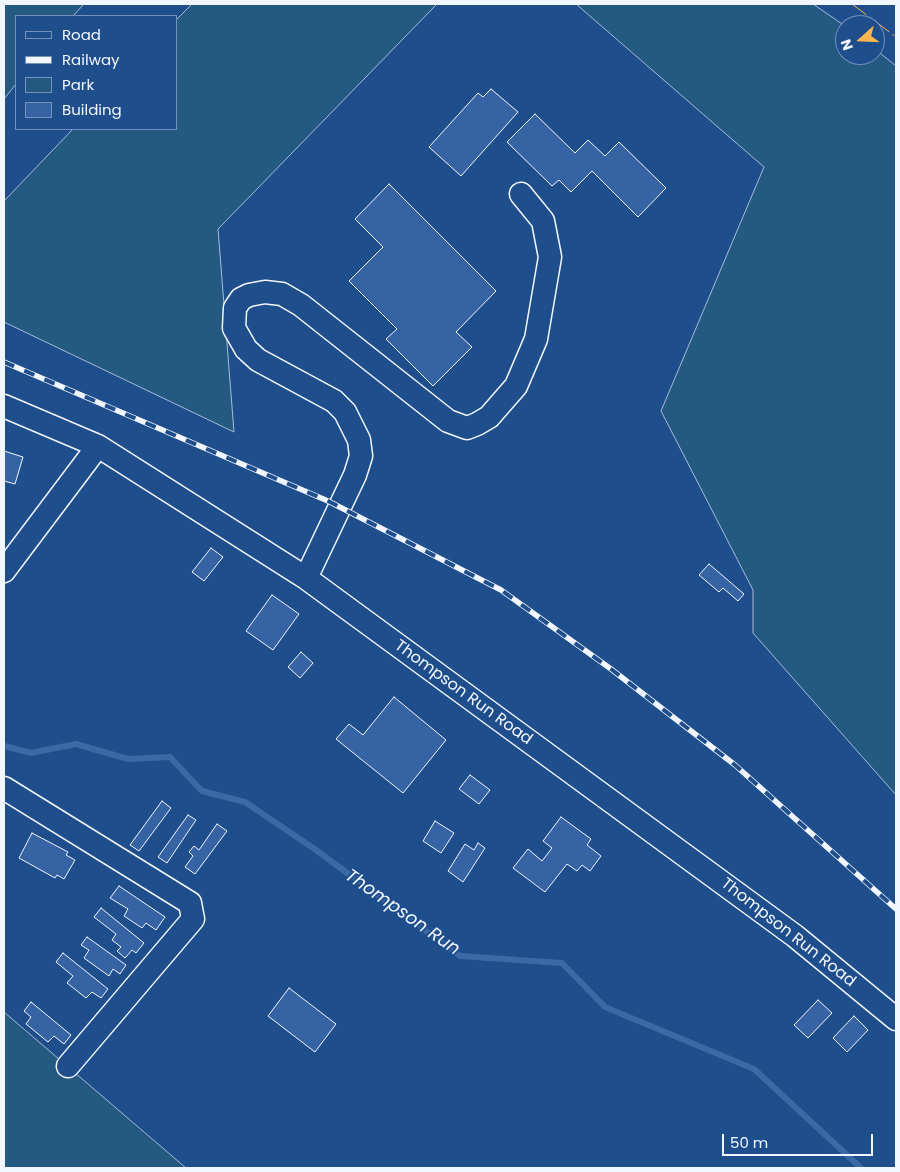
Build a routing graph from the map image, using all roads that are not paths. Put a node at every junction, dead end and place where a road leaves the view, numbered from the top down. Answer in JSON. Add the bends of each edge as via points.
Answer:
{"nodes":[{"id":1,"x":521,"y":194,"type":"dead end"},
{"id":2,"x":4,"y":406,"type":"edge"},
{"id":3,"x":98,"y":446,"type":"junction"},
{"id":4,"x":4,"y":571,"type":"edge"},
{"id":5,"x":306,"y":578,"type":"junction"},
{"id":6,"x":4,"y":788,"type":"edge"},
{"id":7,"x":896,"y":1019,"type":"edge"},
{"id":8,"x":68,"y":1066,"type":"dead end"}],
"edges":[{"from":1,"to":5,"type":"street","via":[[543,221],[550,257],[536,339],[516,386],[489,417],[467,428],[448,421],[301,305],[282,294],[265,292],[249,295],[241,299],[235,308],[234,328],[246,349],[258,360],[334,401],[349,419],[359,440],[361,456],[355,475]]},
{"from":2,"to":3,"type":"street","name":"Thompson Run Road"},
{"from":3,"to":4,"type":"street"},
{"from":3,"to":5,"type":"street","name":"Thompson Run Road"},
{"from":5,"to":7,"type":"street","name":"Thompson Run Road","via":[[795,936]]},
{"from":6,"to":8,"type":"street","via":[[190,903],[193,919]]}]}
